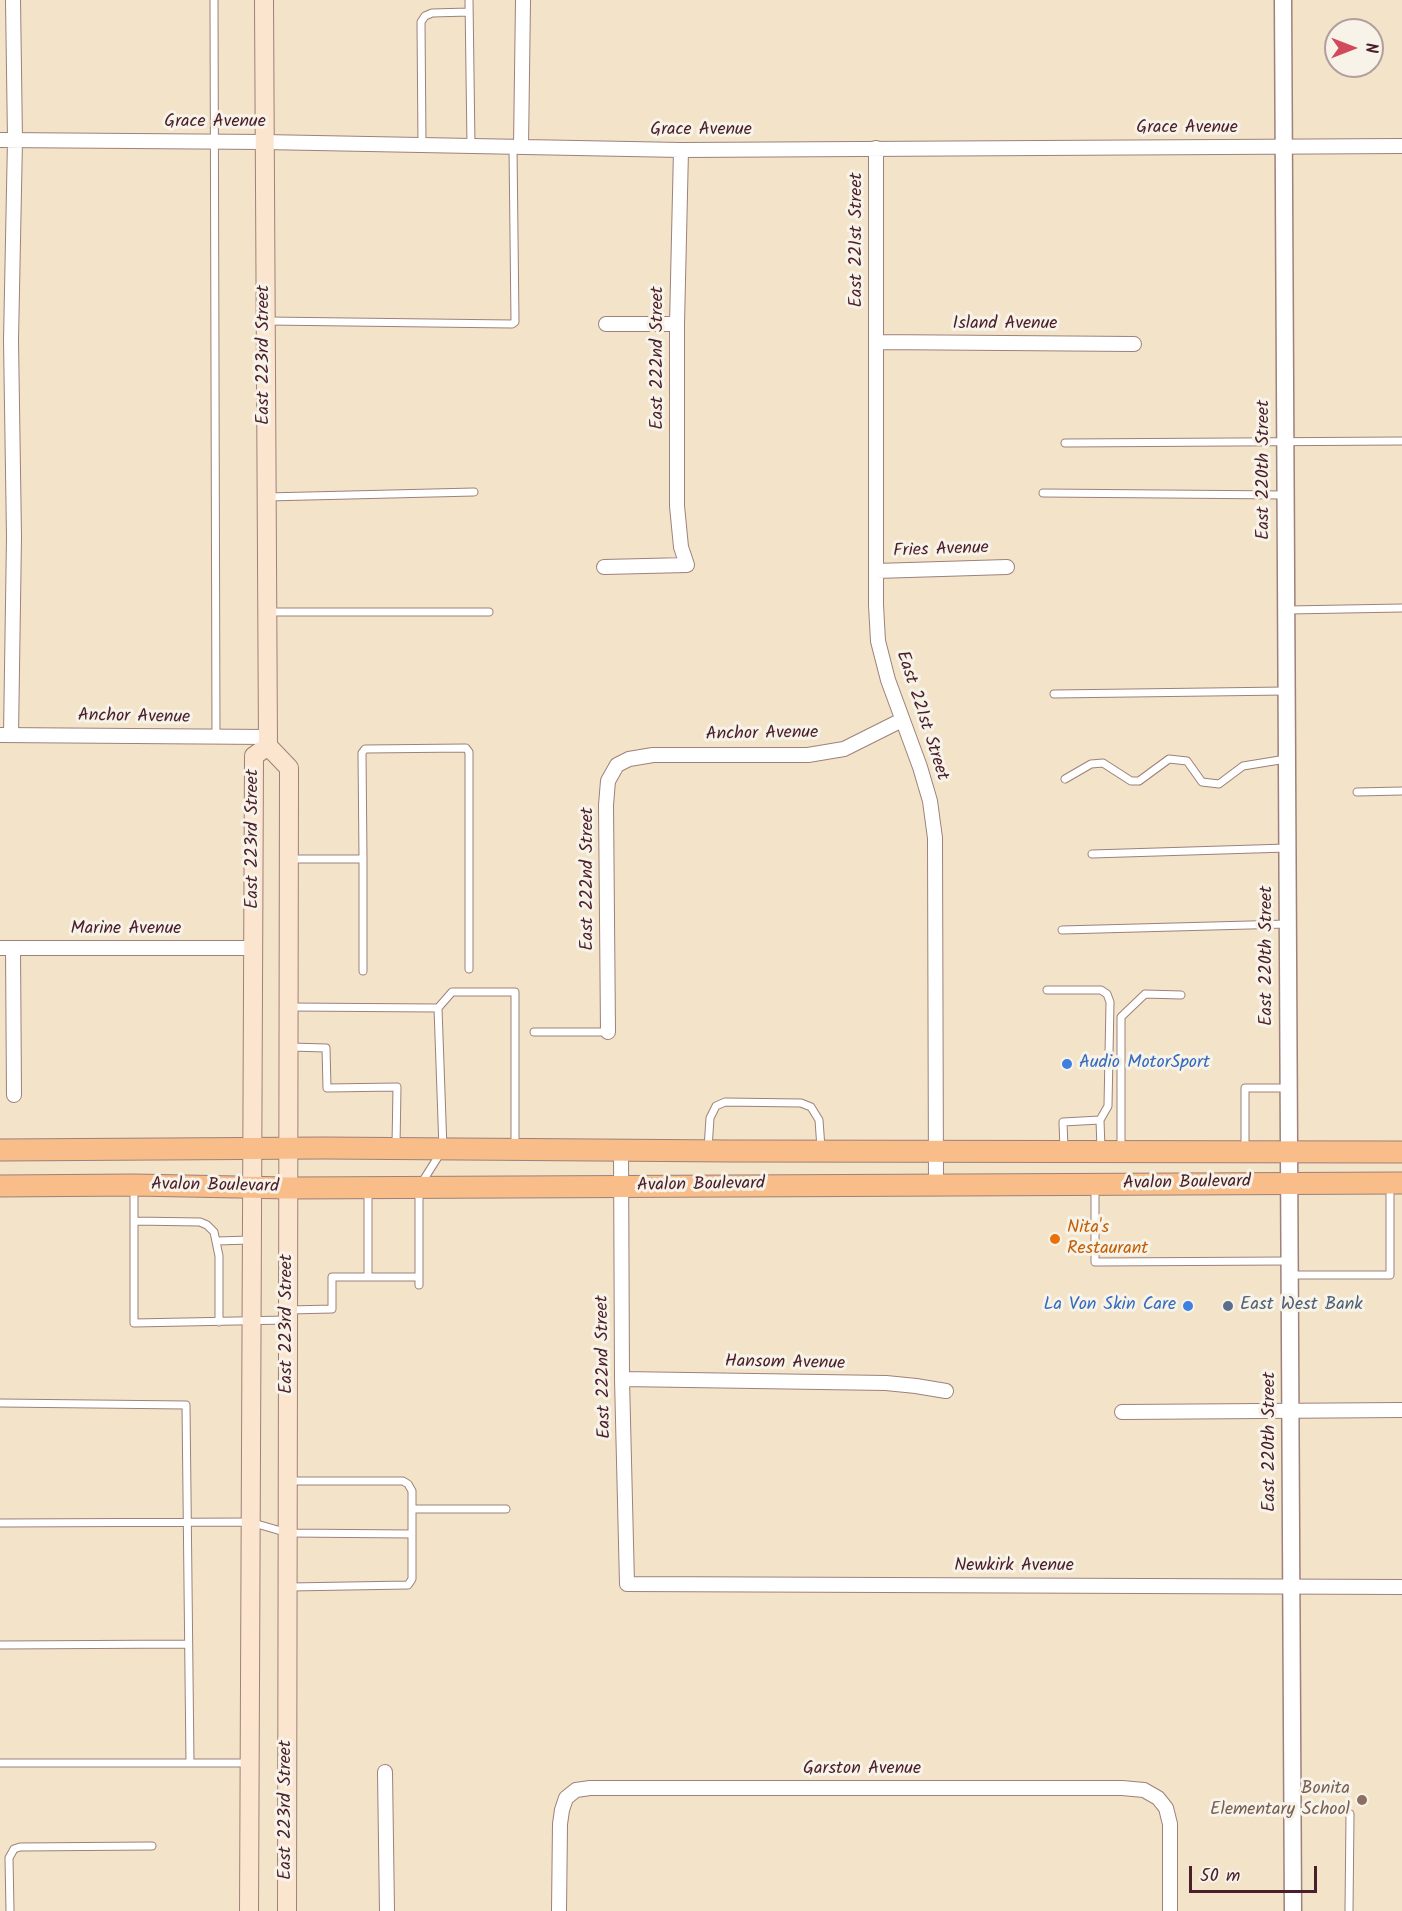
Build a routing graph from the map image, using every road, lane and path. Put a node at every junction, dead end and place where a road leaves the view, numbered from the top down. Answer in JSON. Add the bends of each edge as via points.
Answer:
{"nodes":[{"id":1,"x":13,"y":0,"type":"edge"},
{"id":2,"x":214,"y":0,"type":"edge"},
{"id":3,"x":264,"y":0,"type":"edge"},
{"id":4,"x":469,"y":0,"type":"edge"},
{"id":5,"x":523,"y":0,"type":"edge"},
{"id":6,"x":1283,"y":0,"type":"edge"},
{"id":7,"x":470,"y":12,"type":"junction"},
{"id":8,"x":0,"y":140,"type":"edge"},
{"id":9,"x":15,"y":140,"type":"junction"},
{"id":10,"x":215,"y":141,"type":"junction"},
{"id":11,"x":264,"y":142,"type":"junction"},
{"id":12,"x":422,"y":145,"type":"junction"},
{"id":13,"x":471,"y":146,"type":"junction"},
{"id":14,"x":1402,"y":146,"type":"edge"},
{"id":15,"x":517,"y":147,"type":"junction"},
{"id":16,"x":1283,"y":147,"type":"junction"},
{"id":17,"x":876,"y":148,"type":"junction"},
{"id":18,"x":681,"y":150,"type":"junction"},
{"id":19,"x":265,"y":321,"type":"junction"},
{"id":20,"x":606,"y":324,"type":"dead end"},
{"id":21,"x":677,"y":324,"type":"junction"},
{"id":22,"x":6,"y":340,"type":"edge"},
{"id":23,"x":876,"y":342,"type":"junction"},
{"id":24,"x":1134,"y":344,"type":"dead end"},
{"id":25,"x":1402,"y":441,"type":"edge"},
{"id":26,"x":1065,"y":443,"type":"dead end"},
{"id":27,"x":1284,"y":443,"type":"junction"},
{"id":28,"x":474,"y":492,"type":"dead end"},
{"id":29,"x":1043,"y":493,"type":"dead end"},
{"id":30,"x":1285,"y":495,"type":"junction"},
{"id":31,"x":266,"y":497,"type":"junction"},
{"id":32,"x":7,"y":537,"type":"edge"},
{"id":33,"x":604,"y":567,"type":"dead end"},
{"id":34,"x":1007,"y":567,"type":"dead end"},
{"id":35,"x":876,"y":571,"type":"junction"},
{"id":36,"x":1402,"y":608,"type":"edge"},
{"id":37,"x":1286,"y":610,"type":"junction"},
{"id":38,"x":267,"y":612,"type":"junction"},
{"id":39,"x":489,"y":612,"type":"dead end"},
{"id":40,"x":1286,"y":691,"type":"junction"},
{"id":41,"x":1054,"y":694,"type":"dead end"},
{"id":42,"x":902,"y":720,"type":"junction"},
{"id":43,"x":6,"y":735,"type":"edge"},
{"id":44,"x":216,"y":737,"type":"junction"},
{"id":45,"x":268,"y":742,"type":"junction"},
{"id":46,"x":1286,"y":759,"type":"junction"},
{"id":47,"x":616,"y":765,"type":"joint"},
{"id":48,"x":1065,"y":779,"type":"dead end"},
{"id":49,"x":1402,"y":791,"type":"edge"},
{"id":50,"x":1357,"y":792,"type":"dead end"},
{"id":51,"x":1287,"y":848,"type":"junction"},
{"id":52,"x":1092,"y":854,"type":"dead end"},
{"id":53,"x":289,"y":859,"type":"junction"},
{"id":54,"x":363,"y":859,"type":"junction"},
{"id":55,"x":1287,"y":924,"type":"junction"},
{"id":56,"x":1062,"y":930,"type":"dead end"},
{"id":57,"x":6,"y":948,"type":"edge"},
{"id":58,"x":253,"y":948,"type":"junction"},
{"id":59,"x":470,"y":969,"type":"dead end"},
{"id":60,"x":363,"y":972,"type":"dead end"},
{"id":61,"x":1047,"y":990,"type":"dead end"},
{"id":62,"x":1181,"y":995,"type":"dead end"},
{"id":63,"x":289,"y":1007,"type":"junction"},
{"id":64,"x":438,"y":1008,"type":"junction"},
{"id":65,"x":534,"y":1032,"type":"dead end"},
{"id":66,"x":608,"y":1032,"type":"joint"},
{"id":67,"x":289,"y":1047,"type":"junction"},
{"id":68,"x":1288,"y":1088,"type":"junction"},
{"id":69,"x":14,"y":1095,"type":"dead end"},
{"id":70,"x":1100,"y":1120,"type":"junction"},
{"id":71,"x":252,"y":1148,"type":"junction"},
{"id":72,"x":289,"y":1148,"type":"junction"},
{"id":73,"x":396,"y":1149,"type":"junction"},
{"id":74,"x":443,"y":1149,"type":"junction"},
{"id":75,"x":515,"y":1149,"type":"junction"},
{"id":76,"x":621,"y":1149,"type":"junction"},
{"id":77,"x":0,"y":1150,"type":"edge"},
{"id":78,"x":708,"y":1151,"type":"junction"},
{"id":79,"x":821,"y":1151,"type":"junction"},
{"id":80,"x":936,"y":1151,"type":"junction"},
{"id":81,"x":1064,"y":1152,"type":"junction"},
{"id":82,"x":1111,"y":1152,"type":"junction"},
{"id":83,"x":1245,"y":1152,"type":"junction"},
{"id":84,"x":1289,"y":1152,"type":"junction"},
{"id":85,"x":1402,"y":1152,"type":"edge"},
{"id":86,"x":1289,"y":1183,"type":"junction"},
{"id":87,"x":1396,"y":1183,"type":"edge"},
{"id":88,"x":134,"y":1185,"type":"junction"},
{"id":89,"x":1095,"y":1185,"type":"junction"},
{"id":90,"x":0,"y":1186,"type":"edge"},
{"id":91,"x":936,"y":1186,"type":"junction"},
{"id":92,"x":419,"y":1187,"type":"junction"},
{"id":93,"x":621,"y":1187,"type":"junction"},
{"id":94,"x":252,"y":1188,"type":"junction"},
{"id":95,"x":289,"y":1188,"type":"junction"},
{"id":96,"x":368,"y":1188,"type":"junction"},
{"id":97,"x":134,"y":1221,"type":"junction"},
{"id":98,"x":252,"y":1240,"type":"junction"},
{"id":99,"x":217,"y":1241,"type":"junction"},
{"id":100,"x":1290,"y":1268,"type":"junction"},
{"id":101,"x":368,"y":1276,"type":"junction"},
{"id":102,"x":288,"y":1315,"type":"junction"},
{"id":103,"x":252,"y":1321,"type":"junction"},
{"id":104,"x":219,"y":1322,"type":"junction"},
{"id":105,"x":622,"y":1380,"type":"junction"},
{"id":106,"x":946,"y":1392,"type":"dead end"},
{"id":107,"x":0,"y":1403,"type":"edge"},
{"id":108,"x":1291,"y":1410,"type":"junction"},
{"id":109,"x":1402,"y":1410,"type":"edge"},
{"id":110,"x":1122,"y":1412,"type":"dead end"},
{"id":111,"x":288,"y":1482,"type":"junction"},
{"id":112,"x":412,"y":1509,"type":"junction"},
{"id":113,"x":506,"y":1509,"type":"dead end"},
{"id":114,"x":187,"y":1521,"type":"junction"},
{"id":115,"x":250,"y":1522,"type":"junction"},
{"id":116,"x":0,"y":1523,"type":"edge"},
{"id":117,"x":288,"y":1533,"type":"junction"},
{"id":118,"x":412,"y":1534,"type":"junction"},
{"id":119,"x":627,"y":1584,"type":"joint"},
{"id":120,"x":1291,"y":1586,"type":"junction"},
{"id":121,"x":287,"y":1587,"type":"junction"},
{"id":122,"x":1402,"y":1587,"type":"edge"},
{"id":123,"x":188,"y":1644,"type":"junction"},
{"id":124,"x":0,"y":1645,"type":"edge"},
{"id":125,"x":190,"y":1762,"type":"junction"},
{"id":126,"x":0,"y":1763,"type":"edge"},
{"id":127,"x":250,"y":1763,"type":"junction"},
{"id":128,"x":385,"y":1772,"type":"dead end"},
{"id":129,"x":1350,"y":1814,"type":"dead end"},
{"id":130,"x":152,"y":1846,"type":"dead end"},
{"id":131,"x":10,"y":1911,"type":"edge"},
{"id":132,"x":249,"y":1911,"type":"edge"},
{"id":133,"x":287,"y":1911,"type":"edge"},
{"id":134,"x":387,"y":1911,"type":"edge"},
{"id":135,"x":559,"y":1911,"type":"edge"},
{"id":136,"x":1170,"y":1911,"type":"edge"},
{"id":137,"x":1293,"y":1911,"type":"edge"},
{"id":138,"x":1349,"y":1911,"type":"edge"}],
"edges":[{"from":1,"to":9,"type":"street"},
{"from":2,"to":10,"type":"lane"},
{"from":3,"to":11,"type":"main road","name":"East 223rd Street"},
{"from":4,"to":7,"type":"lane"},
{"from":5,"to":15,"type":"street"},
{"from":6,"to":16,"type":"street","name":"East 220th Street"},
{"from":7,"to":12,"type":"lane","via":[[432,13],[421,22]]},
{"from":7,"to":13,"type":"lane"},
{"from":8,"to":9,"type":"street","name":"Grace Avenue"},
{"from":9,"to":10,"type":"street","name":"Grace Avenue"},
{"from":9,"to":22,"type":"street"},
{"from":10,"to":11,"type":"street","name":"Grace Avenue"},
{"from":10,"to":44,"type":"lane"},
{"from":11,"to":12,"type":"street","name":"Grace Avenue"},
{"from":11,"to":19,"type":"main road","name":"East 223rd Street"},
{"from":12,"to":13,"type":"street","name":"Grace Avenue"},
{"from":13,"to":15,"type":"street","name":"Grace Avenue"},
{"from":14,"to":16,"type":"street","name":"Grace Avenue"},
{"from":15,"to":18,"type":"street","name":"Grace Avenue"},
{"from":15,"to":19,"type":"lane","via":[[515,322]]},
{"from":16,"to":17,"type":"street","name":"Grace Avenue"},
{"from":16,"to":27,"type":"street","name":"East 220th Street"},
{"from":17,"to":18,"type":"street","name":"Grace Avenue"},
{"from":17,"to":23,"type":"street","name":"East 221st Street"},
{"from":18,"to":21,"type":"street","name":"East 222nd Street"},
{"from":19,"to":31,"type":"main road","name":"East 223rd Street"},
{"from":20,"to":21,"type":"street"},
{"from":21,"to":33,"type":"street","name":"East 222nd Street","via":[[677,506],[687,565]]},
{"from":22,"to":32,"type":"street"},
{"from":23,"to":24,"type":"street","name":"Island Avenue"},
{"from":23,"to":35,"type":"street","name":"East 221st Street"},
{"from":25,"to":27,"type":"lane"},
{"from":26,"to":27,"type":"lane"},
{"from":27,"to":30,"type":"street","name":"East 220th Street"},
{"from":28,"to":31,"type":"lane"},
{"from":29,"to":30,"type":"lane"},
{"from":30,"to":37,"type":"street","name":"East 220th Street"},
{"from":31,"to":38,"type":"main road","name":"East 223rd Street"},
{"from":32,"to":43,"type":"street"},
{"from":34,"to":35,"type":"street","name":"Fries Avenue"},
{"from":35,"to":42,"type":"street","name":"East 221st Street","via":[[878,641]]},
{"from":36,"to":37,"type":"lane"},
{"from":37,"to":40,"type":"street","name":"East 220th Street"},
{"from":38,"to":39,"type":"lane"},
{"from":38,"to":45,"type":"main road","name":"East 223rd Street"},
{"from":40,"to":41,"type":"lane"},
{"from":40,"to":46,"type":"street","name":"East 220th Street"},
{"from":42,"to":47,"type":"street","name":"Anchor Avenue","via":[[844,749],[808,755],[653,755]]},
{"from":42,"to":80,"type":"street","name":"East 221st Street","via":[[921,767],[935,838]]},
{"from":43,"to":44,"type":"street","name":"Anchor Avenue"},
{"from":44,"to":45,"type":"street","name":"Anchor Avenue"},
{"from":45,"to":53,"type":"main road","name":"East 223rd Street","via":[[289,768]]},
{"from":45,"to":58,"type":"main road","name":"East 223rd Street","via":[[254,756]]},
{"from":46,"to":48,"type":"lane","via":[[1243,766],[1219,784],[1202,782],[1187,761],[1169,759],[1139,781],[1131,781],[1103,763],[1091,764]]},
{"from":46,"to":51,"type":"street","name":"East 220th Street"},
{"from":47,"to":66,"type":"street","name":"East 222nd Street","via":[[608,781],[606,805]]},
{"from":49,"to":50,"type":"lane"},
{"from":51,"to":52,"type":"lane"},
{"from":51,"to":55,"type":"street","name":"East 220th Street"},
{"from":53,"to":54,"type":"lane"},
{"from":53,"to":63,"type":"main road","name":"East 223rd Street"},
{"from":54,"to":59,"type":"lane","via":[[365,749],[466,748],[470,752]]},
{"from":54,"to":60,"type":"lane"},
{"from":55,"to":56,"type":"lane"},
{"from":55,"to":68,"type":"street","name":"East 220th Street"},
{"from":57,"to":58,"type":"street","name":"Marine Avenue"},
{"from":57,"to":69,"type":"street"},
{"from":58,"to":71,"type":"main road","name":"East 223rd Street"},
{"from":61,"to":70,"type":"lane","via":[[1090,989],[1107,994],[1108,1106]]},
{"from":62,"to":82,"type":"lane","via":[[1145,994],[1121,1017]]},
{"from":63,"to":64,"type":"lane"},
{"from":63,"to":67,"type":"main road","name":"East 223rd Street"},
{"from":64,"to":74,"type":"lane"},
{"from":64,"to":75,"type":"lane","via":[[452,992],[515,992]]},
{"from":65,"to":66,"type":"lane"},
{"from":67,"to":72,"type":"main road","name":"East 223rd Street"},
{"from":67,"to":73,"type":"lane","via":[[326,1048],[327,1088],[397,1087]]},
{"from":68,"to":83,"type":"lane","via":[[1245,1088]]},
{"from":68,"to":84,"type":"street","name":"East 220th Street"},
{"from":70,"to":81,"type":"lane","via":[[1063,1122]]},
{"from":70,"to":82,"type":"lane"},
{"from":71,"to":72,"type":"main road","name":"Avalon Boulevard"},
{"from":71,"to":77,"type":"main road","name":"Avalon Boulevard"},
{"from":71,"to":94,"type":"main road","name":"East 223rd Street"},
{"from":72,"to":73,"type":"main road","name":"Avalon Boulevard"},
{"from":72,"to":95,"type":"main road","name":"East 223rd Street"},
{"from":73,"to":74,"type":"main road","name":"Avalon Boulevard"},
{"from":74,"to":75,"type":"main road","name":"Avalon Boulevard"},
{"from":74,"to":92,"type":"lane"},
{"from":75,"to":76,"type":"main road","name":"Avalon Boulevard"},
{"from":76,"to":78,"type":"main road","name":"Avalon Boulevard"},
{"from":76,"to":93,"type":"street","name":"East 222nd Street"},
{"from":78,"to":79,"type":"main road","name":"Avalon Boulevard"},
{"from":78,"to":79,"type":"lane","via":[[710,1118],[716,1106],[725,1102],[801,1103],[811,1107],[819,1120]]},
{"from":79,"to":80,"type":"main road","name":"Avalon Boulevard"},
{"from":80,"to":81,"type":"main road","name":"Avalon Boulevard"},
{"from":80,"to":91,"type":"street","name":"East 221st Street"},
{"from":81,"to":82,"type":"main road","name":"Avalon Boulevard"},
{"from":82,"to":83,"type":"main road","name":"Avalon Boulevard"},
{"from":83,"to":84,"type":"main road","name":"Avalon Boulevard"},
{"from":84,"to":85,"type":"main road","name":"Avalon Boulevard"},
{"from":84,"to":86,"type":"street","name":"East 220th Street"},
{"from":86,"to":87,"type":"main road","name":"Avalon Boulevard"},
{"from":86,"to":89,"type":"main road","name":"Avalon Boulevard"},
{"from":86,"to":100,"type":"street","name":"East 220th Street"},
{"from":87,"to":100,"type":"lane","via":[[1390,1275]]},
{"from":88,"to":90,"type":"main road","name":"Avalon Boulevard"},
{"from":88,"to":94,"type":"main road","name":"Avalon Boulevard"},
{"from":88,"to":97,"type":"lane"},
{"from":89,"to":91,"type":"main road","name":"Avalon Boulevard"},
{"from":89,"to":100,"type":"lane","via":[[1095,1262]]},
{"from":91,"to":93,"type":"main road","name":"Avalon Boulevard"},
{"from":92,"to":93,"type":"main road","name":"Avalon Boulevard"},
{"from":92,"to":96,"type":"main road","name":"Avalon Boulevard"},
{"from":92,"to":101,"type":"lane","via":[[419,1281]]},
{"from":93,"to":105,"type":"street","name":"East 222nd Street"},
{"from":94,"to":95,"type":"main road","name":"Avalon Boulevard"},
{"from":94,"to":98,"type":"main road","name":"East 223rd Street"},
{"from":95,"to":96,"type":"main road","name":"Avalon Boulevard"},
{"from":95,"to":102,"type":"main road","name":"East 223rd Street"},
{"from":96,"to":101,"type":"lane"},
{"from":97,"to":99,"type":"lane","via":[[200,1222],[214,1232]]},
{"from":97,"to":104,"type":"lane","via":[[134,1323]]},
{"from":98,"to":99,"type":"lane"},
{"from":98,"to":103,"type":"main road","name":"East 223rd Street"},
{"from":99,"to":104,"type":"lane"},
{"from":100,"to":108,"type":"street","name":"East 220th Street"},
{"from":101,"to":102,"type":"lane","via":[[332,1276],[332,1309]]},
{"from":102,"to":103,"type":"lane"},
{"from":102,"to":111,"type":"main road","name":"East 223rd Street"},
{"from":103,"to":104,"type":"lane"},
{"from":103,"to":115,"type":"main road","name":"East 223rd Street"},
{"from":105,"to":106,"type":"street","name":"Hansom Avenue","via":[[886,1383]]},
{"from":105,"to":119,"type":"street","name":"East 222nd Street"},
{"from":107,"to":114,"type":"lane","via":[[186,1405]]},
{"from":108,"to":109,"type":"street"},
{"from":108,"to":110,"type":"street"},
{"from":108,"to":120,"type":"street","name":"East 220th Street"},
{"from":111,"to":112,"type":"lane","via":[[403,1481],[412,1491]]},
{"from":111,"to":117,"type":"main road","name":"East 223rd Street"},
{"from":112,"to":113,"type":"lane"},
{"from":112,"to":118,"type":"lane"},
{"from":114,"to":115,"type":"lane"},
{"from":114,"to":116,"type":"lane"},
{"from":114,"to":123,"type":"lane"},
{"from":115,"to":117,"type":"lane"},
{"from":115,"to":127,"type":"main road","name":"East 223rd Street"},
{"from":117,"to":118,"type":"lane"},
{"from":117,"to":121,"type":"main road","name":"East 223rd Street"},
{"from":118,"to":121,"type":"lane","via":[[412,1580],[408,1585]]},
{"from":119,"to":120,"type":"street","name":"Newkirk Avenue"},
{"from":120,"to":122,"type":"street","name":"Newkirk Avenue"},
{"from":120,"to":137,"type":"street","name":"East 220th Street"},
{"from":121,"to":133,"type":"main road","name":"East 223rd Street"},
{"from":123,"to":124,"type":"lane"},
{"from":123,"to":125,"type":"lane"},
{"from":125,"to":126,"type":"lane"},
{"from":125,"to":127,"type":"lane"},
{"from":127,"to":132,"type":"main road","name":"East 223rd Street"},
{"from":128,"to":134,"type":"street"},
{"from":129,"to":138,"type":"lane"},
{"from":130,"to":131,"type":"lane","via":[[14,1849],[9,1858]]},
{"from":135,"to":136,"type":"street","name":"Garston Avenue","via":[[560,1824],[566,1798],[576,1790],[1122,1788],[1144,1790],[1166,1808],[1170,1824]]}]}
